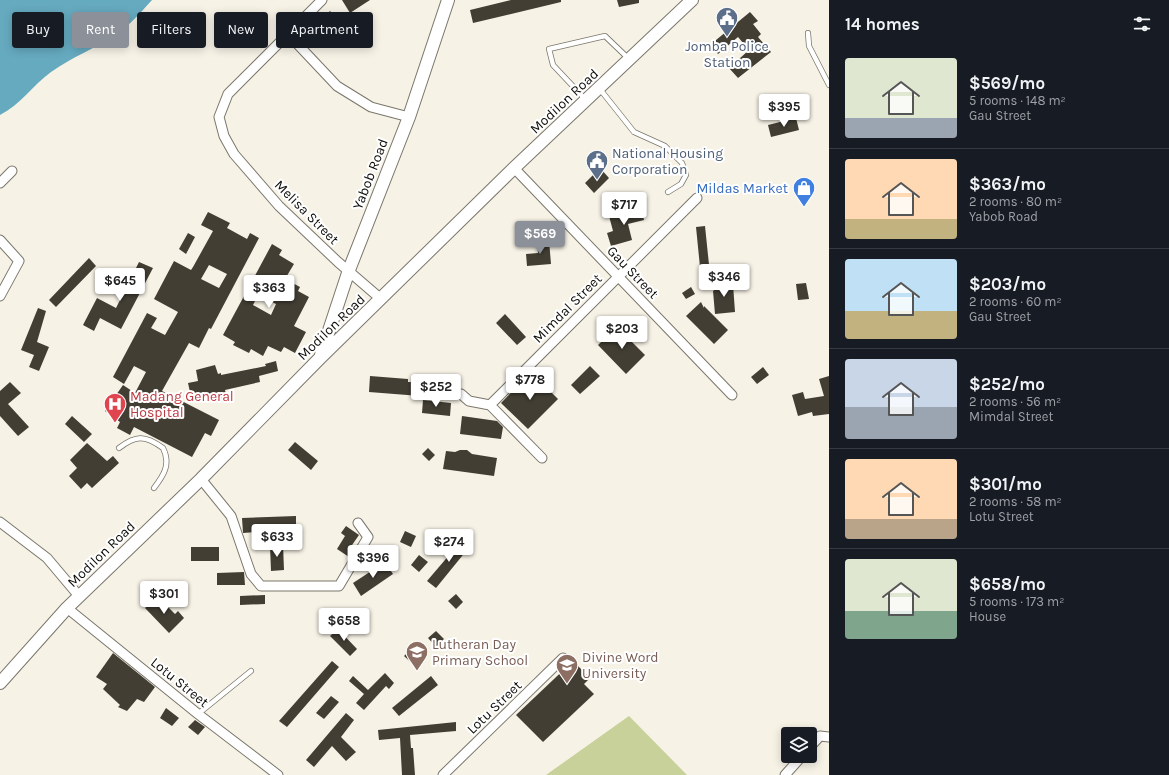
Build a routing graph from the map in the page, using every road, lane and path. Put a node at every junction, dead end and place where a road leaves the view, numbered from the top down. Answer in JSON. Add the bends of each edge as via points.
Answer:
{"nodes":[{"id":1,"x":322,"y":0,"type":"edge"},
{"id":2,"x":448,"y":0,"type":"edge"},
{"id":3,"x":692,"y":0,"type":"edge"},
{"id":4,"x":310,"y":12,"type":"edge"},
{"id":5,"x":808,"y":33,"type":"dead end"},
{"id":6,"x":276,"y":45,"type":"edge"},
{"id":7,"x":302,"y":48,"type":"edge"},
{"id":8,"x":629,"y":59,"type":"junction"},
{"id":9,"x":829,"y":85,"type":"edge"},
{"id":10,"x":599,"y":88,"type":"junction"},
{"id":11,"x":586,"y":100,"type":"junction"},
{"id":12,"x":409,"y":117,"type":"junction"},
{"id":13,"x":514,"y":168,"type":"junction"},
{"id":14,"x":12,"y":171,"type":"dead end"},
{"id":15,"x":0,"y":182,"type":"edge"},
{"id":16,"x":668,"y":192,"type":"dead end"},
{"id":17,"x":697,"y":198,"type":"dead end"},
{"id":18,"x":0,"y":240,"type":"edge"},
{"id":19,"x":349,"y":270,"type":"junction"},
{"id":20,"x":618,"y":277,"type":"junction"},
{"id":21,"x":0,"y":296,"type":"edge"},
{"id":22,"x":381,"y":299,"type":"junction"},
{"id":23,"x":320,"y":358,"type":"junction"},
{"id":24,"x":461,"y":394,"type":"dead end"},
{"id":25,"x":732,"y":395,"type":"dead end"},
{"id":26,"x":490,"y":405,"type":"junction"},
{"id":27,"x":119,"y":448,"type":"dead end"},
{"id":28,"x":542,"y":458,"type":"dead end"},
{"id":29,"x":201,"y":479,"type":"junction"},
{"id":30,"x":154,"y":488,"type":"dead end"},
{"id":31,"x":0,"y":522,"type":"edge"},
{"id":32,"x":358,"y":523,"type":"dead end"},
{"id":33,"x":79,"y":596,"type":"junction"},
{"id":34,"x":67,"y":608,"type":"junction"},
{"id":35,"x":564,"y":658,"type":"dead end"},
{"id":36,"x":252,"y":671,"type":"dead end"},
{"id":37,"x":0,"y":683,"type":"edge"},
{"id":38,"x":198,"y":714,"type":"junction"},
{"id":39,"x":829,"y":737,"type":"edge"},
{"id":40,"x":817,"y":739,"type":"edge"},
{"id":41,"x":796,"y":763,"type":"edge"},
{"id":42,"x":278,"y":775,"type":"edge"},
{"id":43,"x":443,"y":775,"type":"edge"},
{"id":44,"x":785,"y":775,"type":"edge"}],
"edges":[{"from":1,"to":4,"type":"street","name":"Melisa Street"},
{"from":2,"to":12,"type":"main road","name":"Yabob Road"},
{"from":3,"to":8,"type":"main road","name":"Modilon Road"},
{"from":5,"to":9,"type":"lane","via":[[809,46]]},
{"from":6,"to":19,"type":"street","name":"Melisa Street","via":[[228,94],[219,117],[224,136],[234,154],[279,206]]},
{"from":7,"to":12,"type":"street","via":[[337,86],[371,107]]},
{"from":8,"to":10,"type":"main road","name":"Modilon Road"},
{"from":8,"to":11,"type":"lane","via":[[605,36],[549,49],[554,64]]},
{"from":10,"to":11,"type":"main road","name":"Modilon Road"},
{"from":10,"to":16,"type":"lane","via":[[634,132],[665,146],[682,163],[686,175],[681,184]]},
{"from":11,"to":13,"type":"main road","name":"Modilon Road"},
{"from":12,"to":19,"type":"main road","name":"Yabob Road"},
{"from":13,"to":20,"type":"street","name":"Gau Street"},
{"from":13,"to":22,"type":"main road","name":"Modilon Road"},
{"from":14,"to":15,"type":"street"},
{"from":17,"to":20,"type":"street","name":"Mimdal Street"},
{"from":18,"to":21,"type":"street","via":[[19,261]]},
{"from":19,"to":22,"type":"street","name":"Melisa Street"},
{"from":19,"to":23,"type":"main road","name":"Yabob Road"},
{"from":20,"to":25,"type":"street","name":"Gau Street"},
{"from":20,"to":26,"type":"street","name":"Mimdal Street"},
{"from":22,"to":23,"type":"main road","name":"Modilon Road"},
{"from":23,"to":29,"type":"main road","name":"Modilon Road"},
{"from":24,"to":26,"type":"street","via":[[470,401]]},
{"from":26,"to":28,"type":"street"},
{"from":27,"to":30,"type":"lane","via":[[135,438],[143,437],[163,448],[167,463],[164,475]]},
{"from":29,"to":32,"type":"street","via":[[231,516],[252,574],[261,586],[339,586],[368,537]]},
{"from":29,"to":33,"type":"main road","name":"Modilon Road"},
{"from":31,"to":33,"type":"street","via":[[47,558]]},
{"from":33,"to":34,"type":"main road","name":"Modilon Road"},
{"from":34,"to":37,"type":"main road","name":"Modilon Road"},
{"from":34,"to":38,"type":"street","name":"Lotu Street"},
{"from":35,"to":43,"type":"street","name":"Lotu Street"},
{"from":36,"to":38,"type":"lane"},
{"from":38,"to":42,"type":"street","name":"Lotu Street"},
{"from":39,"to":40,"type":"street","via":[[820,736]]},
{"from":41,"to":44,"type":"street"}]}
